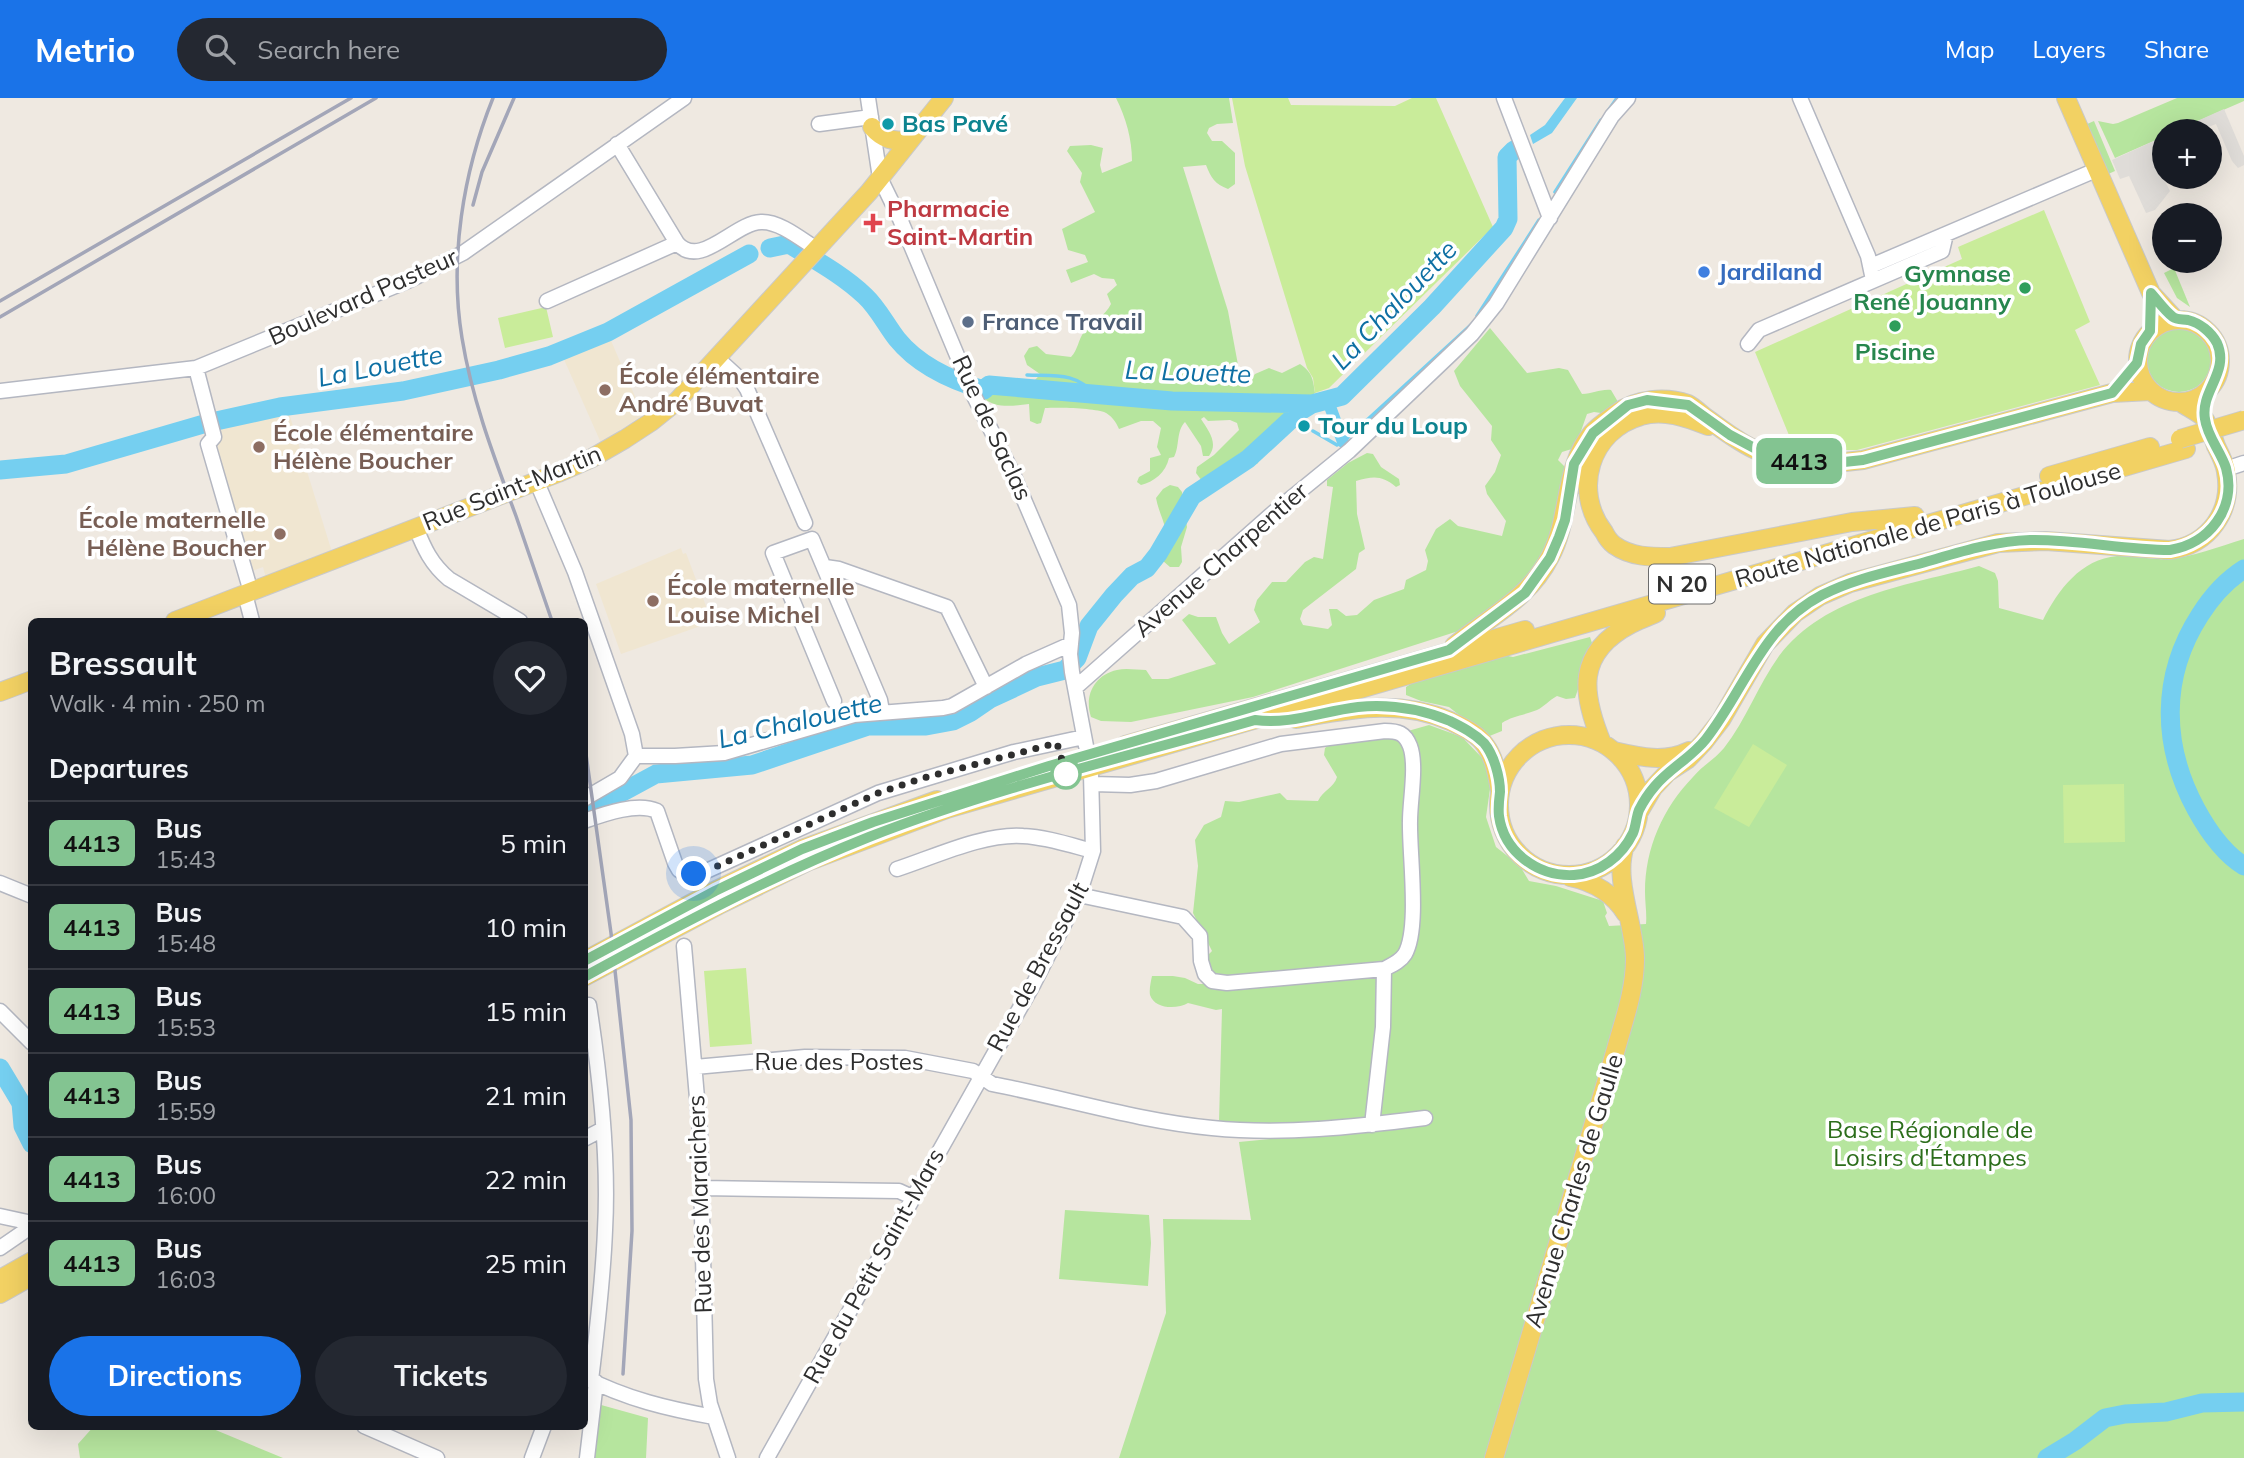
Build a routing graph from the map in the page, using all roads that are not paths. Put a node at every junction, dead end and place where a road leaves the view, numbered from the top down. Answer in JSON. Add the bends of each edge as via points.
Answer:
{"nodes":[{"id":1,"x":684,"y":98,"type":"edge"},
{"id":2,"x":868,"y":98,"type":"edge"},
{"id":3,"x":944,"y":98,"type":"edge"},
{"id":4,"x":1504,"y":98,"type":"edge"},
{"id":5,"x":1628,"y":98,"type":"edge"},
{"id":6,"x":1800,"y":98,"type":"edge"},
{"id":7,"x":2066,"y":98,"type":"edge"},
{"id":8,"x":872,"y":122,"type":"junction"},
{"id":9,"x":819,"y":124,"type":"dead end"},
{"id":10,"x":909,"y":141,"type":"junction"},
{"id":11,"x":617,"y":144,"type":"junction"},
{"id":12,"x":2096,"y":170,"type":"junction"},
{"id":13,"x":880,"y":178,"type":"junction"},
{"id":14,"x":1550,"y":218,"type":"junction"},
{"id":15,"x":1946,"y":234,"type":"junction"},
{"id":16,"x":677,"y":243,"type":"junction"},
{"id":17,"x":811,"y":254,"type":"junction"},
{"id":18,"x":1871,"y":267,"type":"junction"},
{"id":19,"x":1870,"y":283,"type":"junction"},
{"id":20,"x":2151,"y":293,"type":"junction"},
{"id":21,"x":547,"y":301,"type":"dead end"},
{"id":22,"x":2175,"y":319,"type":"junction"},
{"id":23,"x":2150,"y":331,"type":"junction"},
{"id":24,"x":1748,"y":344,"type":"dead end"},
{"id":25,"x":717,"y":358,"type":"junction"},
{"id":26,"x":2137,"y":363,"type":"junction"},
{"id":27,"x":196,"y":368,"type":"junction"},
{"id":28,"x":0,"y":391,"type":"edge"},
{"id":29,"x":2151,"y":391,"type":"junction"},
{"id":30,"x":2207,"y":391,"type":"junction"},
{"id":31,"x":2112,"y":393,"type":"junction"},
{"id":32,"x":2180,"y":402,"type":"junction"},
{"id":33,"x":2204,"y":418,"type":"junction"},
{"id":34,"x":2244,"y":420,"type":"edge"},
{"id":35,"x":2244,"y":432,"type":"edge"},
{"id":36,"x":1730,"y":435,"type":"junction"},
{"id":37,"x":2183,"y":444,"type":"junction"},
{"id":38,"x":2244,"y":463,"type":"edge"},
{"id":39,"x":2226,"y":469,"type":"junction"},
{"id":40,"x":536,"y":480,"type":"junction"},
{"id":41,"x":1915,"y":516,"type":"junction"},
{"id":42,"x":805,"y":523,"type":"dead end"},
{"id":43,"x":415,"y":528,"type":"junction"},
{"id":44,"x":825,"y":567,"type":"junction"},
{"id":45,"x":248,"y":593,"type":"junction"},
{"id":46,"x":1679,"y":597,"type":"junction"},
{"id":47,"x":183,"y":618,"type":"edge"},
{"id":48,"x":252,"y":618,"type":"edge"},
{"id":49,"x":515,"y":618,"type":"edge"},
{"id":50,"x":1070,"y":649,"type":"junction"},
{"id":51,"x":1449,"y":650,"type":"junction"},
{"id":52,"x":28,"y":682,"type":"edge"},
{"id":53,"x":986,"y":687,"type":"junction"},
{"id":54,"x":1075,"y":688,"type":"junction"},
{"id":55,"x":0,"y":692,"type":"edge"},
{"id":56,"x":834,"y":701,"type":"dead end"},
{"id":57,"x":882,"y":711,"type":"junction"},
{"id":58,"x":1255,"y":720,"type":"junction"},
{"id":59,"x":1704,"y":742,"type":"junction"},
{"id":60,"x":1607,"y":747,"type":"junction"},
{"id":61,"x":633,"y":761,"type":"junction"},
{"id":62,"x":1500,"y":790,"type":"junction"},
{"id":63,"x":588,"y":797,"type":"edge"},
{"id":64,"x":1639,"y":812,"type":"junction"},
{"id":65,"x":588,"y":820,"type":"edge"},
{"id":66,"x":1625,"y":846,"type":"junction"},
{"id":67,"x":1093,"y":851,"type":"junction"},
{"id":68,"x":897,"y":869,"type":"dead end"},
{"id":69,"x":1561,"y":875,"type":"junction"},
{"id":70,"x":0,"y":883,"type":"edge"},
{"id":71,"x":28,"y":894,"type":"edge"},
{"id":72,"x":1079,"y":895,"type":"junction"},
{"id":73,"x":1630,"y":920,"type":"junction"},
{"id":74,"x":684,"y":946,"type":"dead end"},
{"id":75,"x":588,"y":959,"type":"edge"},
{"id":76,"x":1384,"y":970,"type":"junction"},
{"id":77,"x":588,"y":975,"type":"edge"},
{"id":78,"x":589,"y":1005,"type":"dead end"},
{"id":79,"x":0,"y":1012,"type":"edge"},
{"id":80,"x":28,"y":1038,"type":"edge"},
{"id":81,"x":695,"y":1067,"type":"junction"},
{"id":82,"x":981,"y":1075,"type":"junction"},
{"id":83,"x":1425,"y":1118,"type":"dead end"},
{"id":84,"x":1372,"y":1125,"type":"junction"},
{"id":85,"x":603,"y":1129,"type":"junction"},
{"id":86,"x":588,"y":1137,"type":"edge"},
{"id":87,"x":701,"y":1188,"type":"junction"},
{"id":88,"x":912,"y":1197,"type":"junction"},
{"id":89,"x":1,"y":1215,"type":"edge"},
{"id":90,"x":28,"y":1224,"type":"edge"},
{"id":91,"x":28,"y":1228,"type":"edge"},
{"id":92,"x":0,"y":1248,"type":"edge"},
{"id":93,"x":28,"y":1263,"type":"edge"},
{"id":94,"x":28,"y":1278,"type":"edge"},
{"id":95,"x":0,"y":1279,"type":"edge"},
{"id":96,"x":0,"y":1294,"type":"edge"},
{"id":97,"x":590,"y":1380,"type":"edge"},
{"id":98,"x":715,"y":1417,"type":"junction"},
{"id":99,"x":373,"y":1430,"type":"edge"},
{"id":100,"x":542,"y":1430,"type":"edge"},
{"id":101,"x":533,"y":1454,"type":"edge"},
{"id":102,"x":437,"y":1458,"type":"edge"},
{"id":103,"x":587,"y":1458,"type":"edge"},
{"id":104,"x":728,"y":1458,"type":"edge"},
{"id":105,"x":767,"y":1458,"type":"edge"},
{"id":106,"x":1494,"y":1458,"type":"edge"}],
"edges":[{"from":1,"to":11,"type":"street","name":"Boulevard Pasteur"},
{"from":2,"to":8,"type":"street","name":"Rue de Saclas"},
{"from":3,"to":10,"type":"main road","name":"Rue Saint-Martin"},
{"from":4,"to":14,"type":"street"},
{"from":5,"to":14,"type":"street","name":"Avenue Charpentier","via":[[1612,116]]},
{"from":6,"to":18,"type":"street"},
{"from":7,"to":12,"type":"main road"},
{"from":8,"to":9,"type":"street"},
{"from":8,"to":10,"type":"main road","via":[[878,134],[889,140]]},
{"from":8,"to":13,"type":"street","name":"Rue de Saclas"},
{"from":10,"to":13,"type":"main road","name":"Rue Saint-Martin"},
{"from":11,"to":16,"type":"street"},
{"from":11,"to":27,"type":"street","name":"Boulevard Pasteur","via":[[440,266]]},
{"from":12,"to":15,"type":"street"},
{"from":12,"to":20,"type":"main road"},
{"from":13,"to":17,"type":"main road","name":"Rue Saint-Martin"},
{"from":13,"to":50,"type":"street","name":"Rue de Saclas","via":[[1058,577],[1069,605]]},
{"from":14,"to":54,"type":"street","name":"Avenue Charpentier","via":[[1472,334],[1349,451]]},
{"from":15,"to":18,"type":"street"},
{"from":15,"to":19,"type":"street","via":[[1942,251]]},
{"from":16,"to":17,"type":"street","via":[[688,252],[699,252],[762,222],[776,225]]},
{"from":16,"to":21,"type":"street"},
{"from":17,"to":25,"type":"main road","name":"Rue Saint-Martin"},
{"from":18,"to":19,"type":"street"},
{"from":19,"to":24,"type":"street","via":[[1759,330]]},
{"from":20,"to":22,"type":"main road"},
{"from":20,"to":23,"type":"main road"},
{"from":22,"to":23,"type":"main road"},
{"from":22,"to":30,"type":"main road","via":[[2197,323],[2217,343],[2220,367]]},
{"from":23,"to":26,"type":"main road"},
{"from":25,"to":40,"type":"main road","name":"Rue Saint-Martin","via":[[677,401],[638,431],[592,458]]},
{"from":25,"to":42,"type":"street","via":[[747,389]]},
{"from":26,"to":29,"type":"main road"},
{"from":26,"to":31,"type":"main road"},
{"from":27,"to":28,"type":"street","name":"Boulevard Pasteur"},
{"from":27,"to":45,"type":"street","via":[[214,437],[208,444]]},
{"from":29,"to":31,"type":"main road"},
{"from":29,"to":32,"type":"main road"},
{"from":30,"to":32,"type":"main road"},
{"from":30,"to":33,"type":"main road"},
{"from":31,"to":36,"type":"main road","via":[[1844,463],[1785,458]]},
{"from":32,"to":33,"type":"main road"},
{"from":33,"to":39,"type":"main road"},
{"from":34,"to":37,"type":"main road","name":"Route Nationale de Paris à Toulouse","number":"N 20","bridge":true},
{"from":35,"to":37,"type":"main road","name":"Route Nationale de Paris à Toulouse","number":"N 20"},
{"from":36,"to":41,"type":"main road","via":[[1657,413],[1625,422],[1609,433],[1598,446],[1587,484],[1596,522],[1613,544],[1640,557],[1670,557],[1852,522]]},
{"from":36,"to":51,"type":"main road","via":[[1688,405],[1668,401],[1628,405],[1611,417],[1593,433],[1574,464],[1565,520],[1550,558],[1525,593]]},
{"from":37,"to":41,"type":"main road","name":"Route Nationale de Paris à Toulouse","number":"N 20"},
{"from":37,"to":46,"type":"main road","name":"Route Nationale de Paris à Toulouse","number":"N 20"},
{"from":38,"to":39,"type":"street"},
{"from":39,"to":59,"type":"main road","via":[[2225,502],[2216,523],[2201,539],[2180,549],[2046,541],[1998,543],[1850,583],[1820,596],[1795,613],[1765,645]]},
{"from":40,"to":43,"type":"main road","name":"Rue Saint-Martin"},
{"from":40,"to":61,"type":"street","via":[[632,734]]},
{"from":41,"to":51,"type":"main road","name":"Route Nationale de Paris à Toulouse","number":"N 20"},
{"from":43,"to":45,"type":"main road","name":"Rue Saint-Martin"},
{"from":43,"to":49,"type":"street","via":[[439,571]]},
{"from":44,"to":53,"type":"street","via":[[947,607]]},
{"from":44,"to":56,"type":"street","via":[[812,539],[773,553]]},
{"from":44,"to":57,"type":"street"},
{"from":45,"to":47,"type":"main road","name":"Rue Saint-Martin"},
{"from":45,"to":48,"type":"street"},
{"from":46,"to":58,"type":"main road","name":"Route Nationale de Paris à Toulouse","number":"N 20"},
{"from":46,"to":60,"type":"main road","via":[[1610,638],[1590,667],[1585,683],[1587,704]]},
{"from":50,"to":53,"type":"street","via":[[1027,664]]},
{"from":50,"to":54,"type":"street"},
{"from":51,"to":75,"type":"main road","name":"Route Nationale de Paris à Toulouse","number":"N 20","via":[[873,822],[739,879]]},
{"from":52,"to":55,"type":"main road"},
{"from":53,"to":57,"type":"street","via":[[952,706]]},
{"from":54,"to":65,"type":"street","via":[[1085,741],[1014,752],[878,793],[702,873],[679,870],[652,808]]},
{"from":57,"to":61,"type":"street","via":[[844,717],[724,753]]},
{"from":58,"to":62,"type":"main road","via":[[1275,723],[1371,707],[1437,715],[1485,744]]},
{"from":58,"to":77,"type":"main road","name":"Route Nationale de Paris à Toulouse","number":"N 20","via":[[961,805],[872,836],[721,904]]},
{"from":59,"to":60,"type":"main road","via":[[1666,758],[1643,758]]},
{"from":59,"to":64,"type":"main road","via":[[1653,788]]},
{"from":60,"to":62,"type":"main road","via":[[1571,735],[1542,740],[1513,762]]},
{"from":60,"to":64,"type":"main road","via":[[1632,775]]},
{"from":61,"to":63,"type":"street","via":[[620,778]]},
{"from":62,"to":69,"type":"main road","via":[[1499,816],[1510,844],[1531,864]]},
{"from":64,"to":66,"type":"main road"},
{"from":66,"to":69,"type":"main road","via":[[1602,867]]},
{"from":66,"to":73,"type":"main road","name":"Avenue Charles de Gaulle","via":[[1622,873]]},
{"from":67,"to":68,"type":"street","via":[[1031,837],[1003,837]]},
{"from":67,"to":72,"type":"street","name":"Rue de Bressault"},
{"from":67,"to":76,"type":"street","name":"Rue de Bressault","via":[[1092,779],[1130,785],[1156,781],[1281,744],[1397,731],[1406,737],[1413,756],[1412,917],[1405,953]]},
{"from":69,"to":73,"type":"main road","via":[[1602,888],[1619,902]]},
{"from":70,"to":71,"type":"street"},
{"from":72,"to":76,"type":"street","via":[[1183,917],[1200,936],[1201,961],[1212,981]]},
{"from":72,"to":82,"type":"street","name":"Rue de Bressault"},
{"from":73,"to":106,"type":"main road","name":"Avenue Charles de Gaulle","via":[[1633,987]]},
{"from":74,"to":81,"type":"street","name":"Rue des Maraichers"},
{"from":76,"to":84,"type":"street"},
{"from":78,"to":85,"type":"street"},
{"from":79,"to":80,"type":"street"},
{"from":81,"to":82,"type":"street","name":"Rue des Postes","via":[[804,1057],[905,1058]]},
{"from":81,"to":87,"type":"street","name":"Rue des Maraichers"},
{"from":82,"to":84,"type":"street","name":"Rue des Postes","via":[[992,1084],[1211,1128],[1291,1131]]},
{"from":82,"to":88,"type":"street","name":"Rue du Petit Saint-Mars"},
{"from":83,"to":84,"type":"street","name":"Rue des Postes"},
{"from":85,"to":86,"type":"street"},
{"from":85,"to":97,"type":"street","via":[[606,1229]]},
{"from":87,"to":88,"type":"street","via":[[899,1191]]},
{"from":87,"to":98,"type":"street","name":"Rue des Maraichers","via":[[706,1368]]},
{"from":88,"to":105,"type":"street","name":"Rue du Petit Saint-Mars"},
{"from":89,"to":90,"type":"street"},
{"from":91,"to":92,"type":"street"},
{"from":93,"to":95,"type":"main road"},
{"from":94,"to":96,"type":"main road"},
{"from":97,"to":98,"type":"street","via":[[661,1407]]},
{"from":97,"to":103,"type":"street"},
{"from":98,"to":104,"type":"street","name":"Rue des Maraichers"},
{"from":99,"to":102,"type":"street"},
{"from":100,"to":101,"type":"street"}]}
